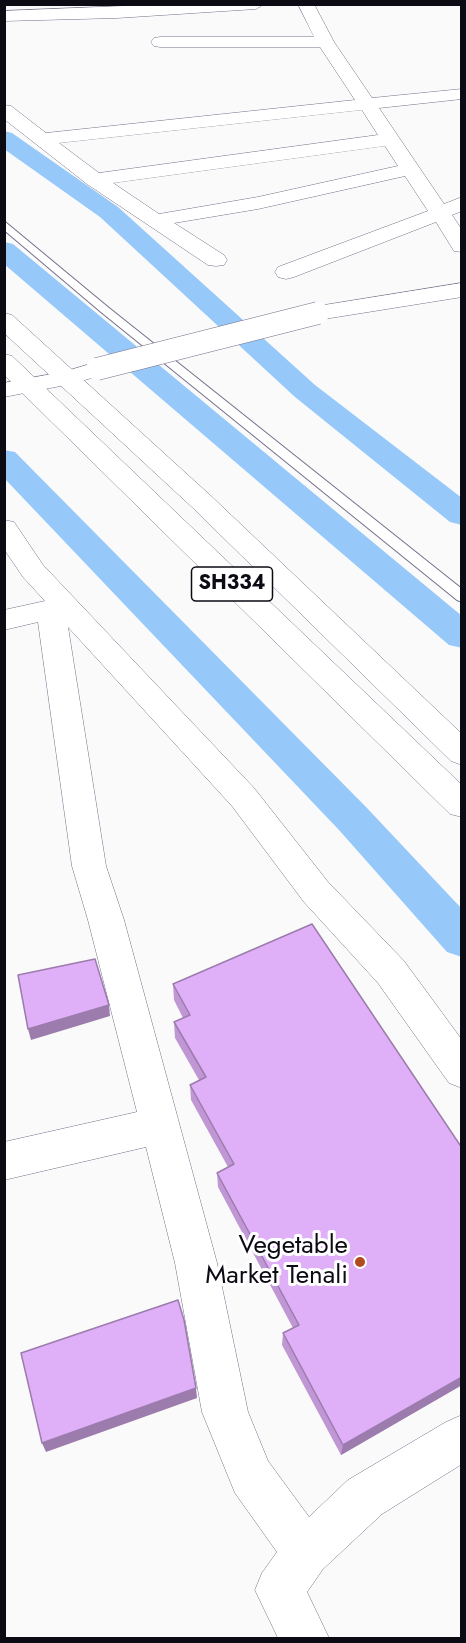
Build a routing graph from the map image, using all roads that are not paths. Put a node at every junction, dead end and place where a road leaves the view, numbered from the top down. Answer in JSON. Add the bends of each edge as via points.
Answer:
{"nodes":[{"id":1,"x":256,"y":4,"type":"edge"},
{"id":2,"x":306,"y":4,"type":"edge"},
{"id":3,"x":4,"y":16,"type":"edge"},
{"id":4,"x":160,"y":42,"type":"dead end"},
{"id":5,"x":325,"y":42,"type":"junction"},
{"id":6,"x":462,"y":94,"type":"edge"},
{"id":7,"x":365,"y":104,"type":"junction"},
{"id":8,"x":4,"y":110,"type":"edge"},
{"id":9,"x":41,"y":139,"type":"junction"},
{"id":10,"x":391,"y":139,"type":"junction"},
{"id":11,"x":411,"y":169,"type":"junction"},
{"id":12,"x":94,"y":180,"type":"junction"},
{"id":13,"x":462,"y":203,"type":"edge"},
{"id":14,"x":438,"y":213,"type":"junction"},
{"id":15,"x":158,"y":220,"type":"junction"},
{"id":16,"x":4,"y":224,"type":"edge"},
{"id":17,"x":462,"y":246,"type":"edge"},
{"id":18,"x":216,"y":260,"type":"dead end"},
{"id":19,"x":286,"y":272,"type":"dead end"},
{"id":20,"x":462,"y":290,"type":"edge"},
{"id":21,"x":4,"y":320,"type":"edge"},
{"id":22,"x":4,"y":361,"type":"edge"},
{"id":23,"x":68,"y":378,"type":"junction"},
{"id":24,"x":13,"y":388,"type":"edge"},
{"id":25,"x":4,"y":528,"type":"edge"},
{"id":26,"x":462,"y":597,"type":"edge"},
{"id":27,"x":59,"y":608,"type":"junction"},
{"id":28,"x":4,"y":620,"type":"edge"},
{"id":29,"x":462,"y":753,"type":"edge"},
{"id":30,"x":462,"y":804,"type":"edge"},
{"id":31,"x":462,"y":1071,"type":"edge"},
{"id":32,"x":160,"y":1125,"type":"junction"},
{"id":33,"x":4,"y":1161,"type":"edge"},
{"id":34,"x":462,"y":1438,"type":"edge"},
{"id":35,"x":306,"y":1552,"type":"junction"},
{"id":36,"x":304,"y":1638,"type":"edge"}],
"edges":[{"from":1,"to":3,"type":"street"},
{"from":2,"to":5,"type":"street"},
{"from":4,"to":5,"type":"street"},
{"from":5,"to":7,"type":"street"},
{"from":6,"to":7,"type":"street"},
{"from":7,"to":9,"type":"street"},
{"from":7,"to":10,"type":"street"},
{"from":8,"to":9,"type":"street"},
{"from":9,"to":12,"type":"street"},
{"from":10,"to":11,"type":"street"},
{"from":10,"to":12,"type":"street"},
{"from":11,"to":14,"type":"street"},
{"from":11,"to":15,"type":"street","via":[[258,203]]},
{"from":12,"to":15,"type":"street"},
{"from":13,"to":14,"type":"street"},
{"from":14,"to":17,"type":"street"},
{"from":14,"to":19,"type":"street"},
{"from":15,"to":18,"type":"street"},
{"from":16,"to":26,"type":"lane"},
{"from":20,"to":23,"type":"street","bridge":true,"via":[[318,313]]},
{"from":21,"to":23,"type":"street","number":"SH334"},
{"from":22,"to":24,"type":"street","number":"SH334"},
{"from":23,"to":24,"type":"street"},
{"from":23,"to":29,"type":"street","number":"SH334"},
{"from":24,"to":30,"type":"street","number":"SH334","via":[[241,593]]},
{"from":25,"to":27,"type":"street"},
{"from":27,"to":28,"type":"street"},
{"from":27,"to":31,"type":"street","via":[[243,797],[316,892],[391,972]]},
{"from":27,"to":32,"type":"street","via":[[89,866]]},
{"from":32,"to":33,"type":"street"},
{"from":32,"to":35,"type":"street","via":[[196,1263],[225,1412],[251,1477]]},
{"from":34,"to":35,"type":"street","via":[[365,1497]]},
{"from":35,"to":36,"type":"street","via":[[279,1590]]}]}
